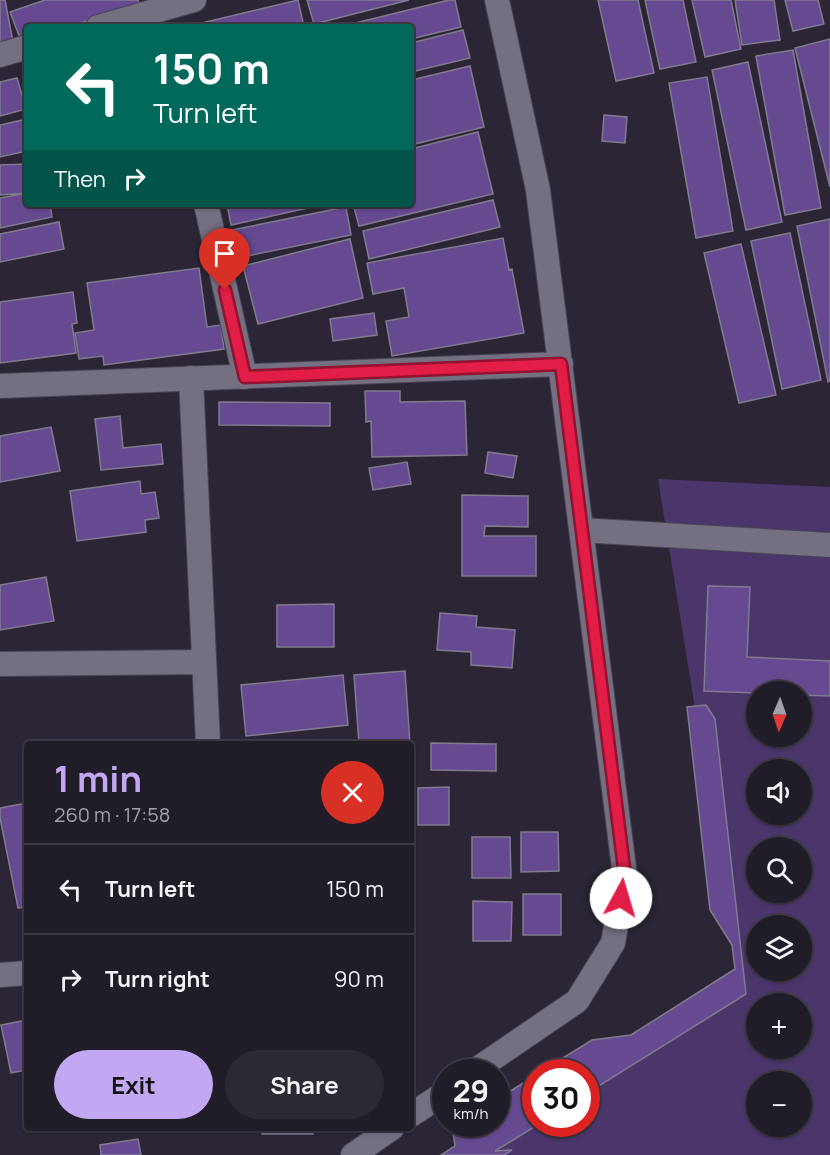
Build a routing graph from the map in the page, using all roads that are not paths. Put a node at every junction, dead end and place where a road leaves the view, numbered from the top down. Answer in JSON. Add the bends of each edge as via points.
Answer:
{"nodes":[{"id":1,"x":194,"y":0,"type":"edge"},
{"id":2,"x":497,"y":0,"type":"edge"},
{"id":3,"x":160,"y":12,"type":"edge"},
{"id":4,"x":110,"y":24,"type":"edge"},
{"id":5,"x":24,"y":48,"type":"edge"},
{"id":6,"x":0,"y":55,"type":"edge"},
{"id":7,"x":207,"y":207,"type":"edge"},
{"id":8,"x":561,"y":364,"type":"junction"},
{"id":9,"x":245,"y":377,"type":"junction"},
{"id":10,"x":191,"y":378,"type":"junction"},
{"id":11,"x":0,"y":386,"type":"edge"},
{"id":12,"x":581,"y":530,"type":"junction"},
{"id":13,"x":830,"y":544,"type":"edge"},
{"id":14,"x":204,"y":663,"type":"junction"},
{"id":15,"x":0,"y":664,"type":"edge"},
{"id":16,"x":208,"y":741,"type":"edge"},
{"id":17,"x":24,"y":973,"type":"edge"},
{"id":18,"x":0,"y":975,"type":"edge"},
{"id":19,"x":492,"y":1059,"type":"edge"},
{"id":20,"x":432,"y":1101,"type":"edge"},
{"id":21,"x":414,"y":1113,"type":"edge"},
{"id":22,"x":389,"y":1131,"type":"edge"},
{"id":23,"x":353,"y":1155,"type":"edge"}],
"edges":[{"from":1,"to":3,"type":"street"},
{"from":2,"to":8,"type":"street","via":[[538,190]]},
{"from":3,"to":4,"type":"street"},
{"from":5,"to":6,"type":"street"},
{"from":7,"to":9,"type":"street"},
{"from":8,"to":9,"type":"street"},
{"from":8,"to":12,"type":"street"},
{"from":9,"to":10,"type":"street"},
{"from":10,"to":11,"type":"street"},
{"from":10,"to":14,"type":"street"},
{"from":12,"to":13,"type":"street"},
{"from":12,"to":19,"type":"street","via":[[625,876],[613,943],[577,1001]]},
{"from":14,"to":15,"type":"street"},
{"from":14,"to":16,"type":"street"},
{"from":17,"to":18,"type":"street"},
{"from":20,"to":21,"type":"street"},
{"from":22,"to":23,"type":"street"}]}
